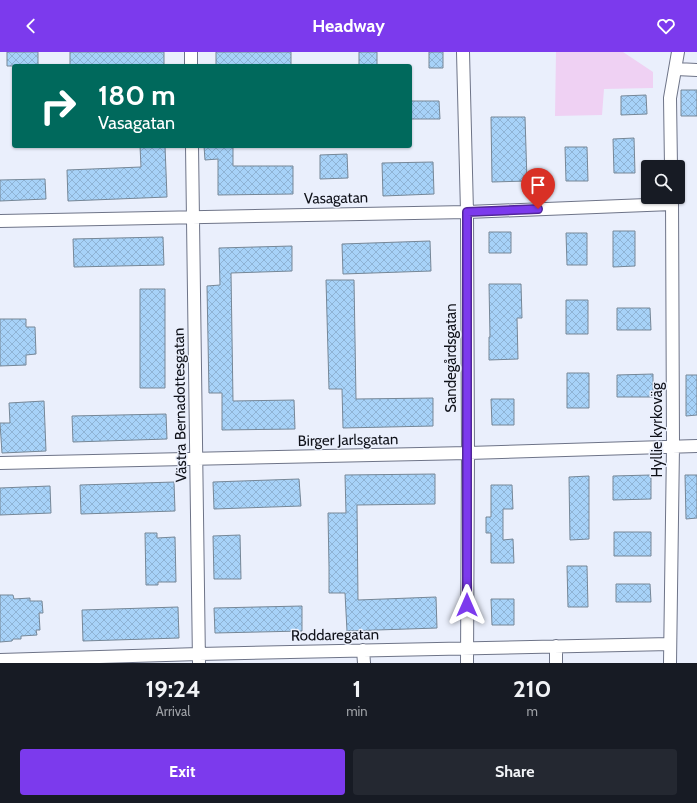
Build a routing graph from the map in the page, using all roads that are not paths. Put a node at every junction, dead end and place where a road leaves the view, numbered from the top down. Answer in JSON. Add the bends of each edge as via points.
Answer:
{"nodes":[{"id":1,"x":191,"y":52,"type":"edge"},
{"id":2,"x":463,"y":52,"type":"edge"},
{"id":3,"x":678,"y":52,"type":"edge"},
{"id":4,"x":191,"y":64,"type":"edge"},
{"id":5,"x":676,"y":68,"type":"junction"},
{"id":6,"x":697,"y":70,"type":"edge"},
{"id":7,"x":192,"y":148,"type":"edge"},
{"id":8,"x":671,"y":160,"type":"edge"},
{"id":9,"x":641,"y":203,"type":"edge"},
{"id":10,"x":672,"y":204,"type":"edge"},
{"id":11,"x":467,"y":212,"type":"junction"},
{"id":12,"x":193,"y":217,"type":"junction"},
{"id":13,"x":0,"y":221,"type":"edge"},
{"id":14,"x":673,"y":446,"type":"junction"},
{"id":15,"x":697,"y":446,"type":"edge"},
{"id":16,"x":468,"y":453,"type":"junction"},
{"id":17,"x":196,"y":458,"type":"junction"},
{"id":18,"x":0,"y":463,"type":"edge"},
{"id":19,"x":670,"y":644,"type":"junction"},
{"id":20,"x":556,"y":646,"type":"junction"},
{"id":21,"x":467,"y":648,"type":"junction"},
{"id":22,"x":363,"y":650,"type":"junction"},
{"id":23,"x":199,"y":658,"type":"edge"},
{"id":24,"x":0,"y":660,"type":"edge"},
{"id":25,"x":364,"y":663,"type":"edge"},
{"id":26,"x":467,"y":663,"type":"edge"},
{"id":27,"x":556,"y":663,"type":"edge"},
{"id":28,"x":670,"y":663,"type":"edge"}],
"edges":[{"from":1,"to":4,"type":"street"},
{"from":2,"to":11,"type":"street","name":"Sandegårdsgatan"},
{"from":3,"to":5,"type":"street"},
{"from":5,"to":6,"type":"street"},
{"from":5,"to":8,"type":"street","via":[[670,98]]},
{"from":7,"to":12,"type":"street","name":"Västra Bernadottesgatan"},
{"from":9,"to":11,"type":"street","name":"Vasagatan"},
{"from":10,"to":14,"type":"street","name":"Hyllie kyrkoväg"},
{"from":11,"to":12,"type":"street","name":"Vasagatan"},
{"from":11,"to":16,"type":"street","name":"Sandegårdsgatan"},
{"from":12,"to":13,"type":"street","name":"Vasagatan"},
{"from":12,"to":17,"type":"street","name":"Västra Bernadottesgatan"},
{"from":14,"to":15,"type":"street","name":"Birger Jarlsgatan"},
{"from":14,"to":16,"type":"street","name":"Birger Jarlsgatan"},
{"from":14,"to":19,"type":"street","name":"Hyllie kyrkoväg"},
{"from":16,"to":17,"type":"street","name":"Birger Jarlsgatan"},
{"from":16,"to":21,"type":"street","name":"Sandegårdsgatan"},
{"from":17,"to":18,"type":"street","name":"Birger Jarlsgatan"},
{"from":17,"to":23,"type":"street","name":"Västra Bernadottesgatan"},
{"from":19,"to":20,"type":"street","name":"Roddaregatan"},
{"from":19,"to":28,"type":"street","name":"Hyllie kyrkoväg"},
{"from":20,"to":21,"type":"street","name":"Roddaregatan"},
{"from":20,"to":27,"type":"street"},
{"from":21,"to":22,"type":"street","name":"Roddaregatan"},
{"from":21,"to":26,"type":"street","name":"Sandegårdsgatan"},
{"from":22,"to":23,"type":"street","name":"Roddaregatan"},
{"from":22,"to":25,"type":"street"},
{"from":23,"to":24,"type":"street","name":"Roddaregatan"}]}
